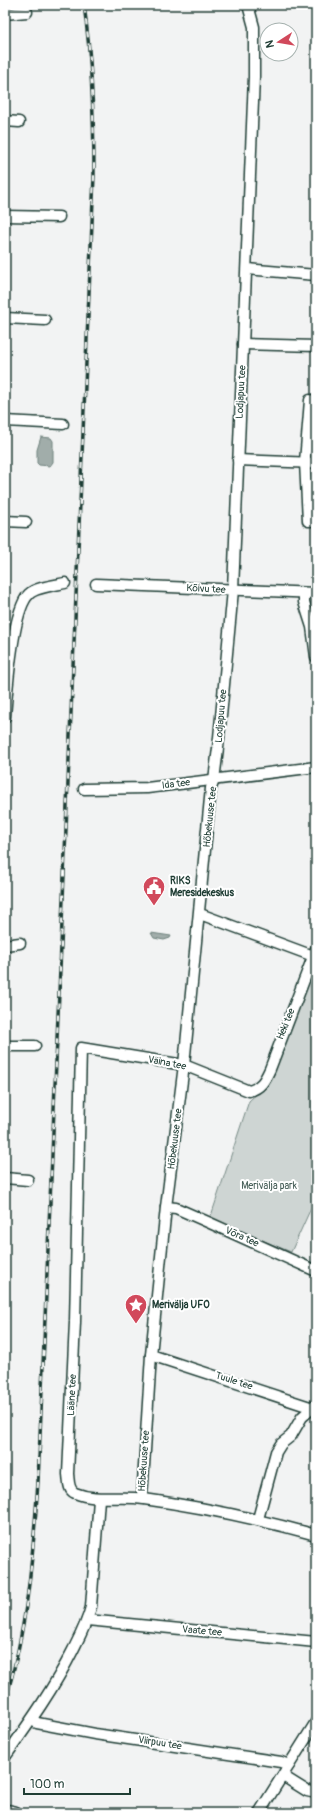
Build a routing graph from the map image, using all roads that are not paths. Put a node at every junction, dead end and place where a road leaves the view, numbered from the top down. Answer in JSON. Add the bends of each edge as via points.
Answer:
{"nodes":[{"id":1,"x":248,"y":5,"type":"edge"},
{"id":2,"x":28,"y":12,"type":"dead end"},
{"id":3,"x":5,"y":14,"type":"edge"},
{"id":4,"x":5,"y":121,"type":"edge"},
{"id":5,"x":20,"y":122,"type":"dead end"},
{"id":6,"x":5,"y":216,"type":"edge"},
{"id":7,"x":60,"y":217,"type":"dead end"},
{"id":8,"x":247,"y":269,"type":"junction"},
{"id":9,"x":316,"y":275,"type":"edge"},
{"id":10,"x":5,"y":318,"type":"edge"},
{"id":11,"x":45,"y":320,"type":"dead end"},
{"id":12,"x":243,"y":344,"type":"junction"},
{"id":13,"x":316,"y":346,"type":"edge"},
{"id":14,"x":310,"y":400,"type":"dead end"},
{"id":15,"x":5,"y":421,"type":"edge"},
{"id":16,"x":63,"y":424,"type":"dead end"},
{"id":17,"x":238,"y":460,"type":"junction"},
{"id":18,"x":305,"y":462,"type":"junction"},
{"id":19,"x":316,"y":463,"type":"edge"},
{"id":20,"x":5,"y":521,"type":"edge"},
{"id":21,"x":316,"y":521,"type":"edge"},
{"id":22,"x":26,"y":522,"type":"dead end"},
{"id":23,"x":65,"y":583,"type":"dead end"},
{"id":24,"x":96,"y":584,"type":"dead end"},
{"id":25,"x":233,"y":590,"type":"junction"},
{"id":26,"x":304,"y":593,"type":"junction"},
{"id":27,"x":316,"y":593,"type":"edge"},
{"id":28,"x":316,"y":657,"type":"edge"},
{"id":29,"x":7,"y":670,"type":"edge"},
{"id":30,"x":5,"y":717,"type":"edge"},
{"id":31,"x":316,"y":767,"type":"edge"},
{"id":32,"x":214,"y":780,"type":"junction"},
{"id":33,"x":84,"y":789,"type":"dead end"},
{"id":34,"x":200,"y":914,"type":"junction"},
{"id":35,"x":20,"y":943,"type":"dead end"},
{"id":36,"x":5,"y":945,"type":"edge"},
{"id":37,"x":316,"y":954,"type":"edge"},
{"id":38,"x":5,"y":1046,"type":"edge"},
{"id":39,"x":35,"y":1046,"type":"dead end"},
{"id":40,"x":81,"y":1048,"type":"joint"},
{"id":41,"x":184,"y":1065,"type":"junction"},
{"id":42,"x":250,"y":1091,"type":"joint"},
{"id":43,"x":5,"y":1178,"type":"edge"},
{"id":44,"x":28,"y":1180,"type":"dead end"},
{"id":45,"x":166,"y":1207,"type":"junction"},
{"id":46,"x":316,"y":1270,"type":"edge"},
{"id":47,"x":151,"y":1354,"type":"junction"},
{"id":48,"x":315,"y":1407,"type":"edge"},
{"id":49,"x":142,"y":1498,"type":"junction"},
{"id":50,"x":100,"y":1499,"type":"junction"},
{"id":51,"x":258,"y":1519,"type":"junction"},
{"id":52,"x":316,"y":1535,"type":"edge"},
{"id":53,"x":87,"y":1620,"type":"junction"},
{"id":54,"x":316,"y":1642,"type":"edge"},
{"id":55,"x":32,"y":1719,"type":"junction"},
{"id":56,"x":316,"y":1722,"type":"edge"},
{"id":57,"x":5,"y":1757,"type":"edge"},
{"id":58,"x":289,"y":1765,"type":"junction"},
{"id":59,"x":282,"y":1776,"type":"junction"},
{"id":60,"x":316,"y":1793,"type":"edge"},
{"id":61,"x":5,"y":1811,"type":"edge"},
{"id":62,"x":14,"y":1813,"type":"edge"},
{"id":63,"x":259,"y":1813,"type":"edge"}],
"edges":[{"from":1,"to":8,"type":"street","name":"Lodjapuu tee","via":[[254,27],[254,70]]},
{"from":2,"to":3,"type":"street"},
{"from":4,"to":5,"type":"street"},
{"from":6,"to":7,"type":"street"},
{"from":8,"to":9,"type":"street"},
{"from":8,"to":12,"type":"street","name":"Lodjapuu tee"},
{"from":10,"to":11,"type":"street"},
{"from":12,"to":13,"type":"street"},
{"from":12,"to":17,"type":"street","name":"Lodjapuu tee"},
{"from":14,"to":18,"type":"street"},
{"from":15,"to":16,"type":"street"},
{"from":17,"to":18,"type":"street"},
{"from":17,"to":25,"type":"street","name":"Lodjapuu tee"},
{"from":18,"to":19,"type":"street"},
{"from":18,"to":21,"type":"street","via":[[308,521]]},
{"from":20,"to":22,"type":"street"},
{"from":23,"to":29,"type":"street","via":[[46,586],[30,593],[20,611]]},
{"from":24,"to":25,"type":"street","name":"Kõivu tee"},
{"from":25,"to":26,"type":"street","name":"Kõivu tee"},
{"from":25,"to":32,"type":"street","name":"Lodjapuu tee"},
{"from":26,"to":27,"type":"street","name":"Kõivu tee"},
{"from":26,"to":28,"type":"street"},
{"from":29,"to":30,"type":"street"},
{"from":31,"to":32,"type":"street","name":"Ida tee"},
{"from":32,"to":33,"type":"street","name":"Ida tee","via":[[147,788]]},
{"from":32,"to":34,"type":"street","name":"Hõbekuuse tee","via":[[211,788]]},
{"from":34,"to":37,"type":"street"},
{"from":34,"to":41,"type":"street","name":"Hõbekuuse tee"},
{"from":35,"to":36,"type":"street"},
{"from":37,"to":42,"type":"street","name":"Heki tee","via":[[265,1080],[258,1089]]},
{"from":38,"to":39,"type":"street"},
{"from":40,"to":41,"type":"street","name":"Väina tee"},
{"from":40,"to":50,"type":"street","name":"Lääne tee","via":[[75,1322],[68,1474],[70,1489]]},
{"from":41,"to":42,"type":"street","name":"Väina tee"},
{"from":41,"to":45,"type":"street","name":"Hõbekuuse tee"},
{"from":43,"to":44,"type":"street"},
{"from":45,"to":46,"type":"street","name":"Võra tee","via":[[176,1208]]},
{"from":45,"to":47,"type":"street","name":"Hõbekuuse tee"},
{"from":47,"to":48,"type":"street","name":"Tuule tee"},
{"from":47,"to":49,"type":"street","name":"Hõbekuuse tee"},
{"from":48,"to":51,"type":"street","via":[[302,1417],[291,1436],[276,1452]]},
{"from":49,"to":50,"type":"street","name":"Lääne tee"},
{"from":49,"to":51,"type":"street","name":"Lääne tee"},
{"from":50,"to":53,"type":"street","via":[[91,1608]]},
{"from":51,"to":52,"type":"street","name":"Lääne tee"},
{"from":53,"to":54,"type":"street","name":"Vaate tee"},
{"from":53,"to":55,"type":"street","via":[[62,1671]]},
{"from":55,"to":57,"type":"street"},
{"from":55,"to":58,"type":"street","name":"Viirpuu tee","via":[[95,1734]]},
{"from":56,"to":58,"type":"street"},
{"from":58,"to":59,"type":"street"},
{"from":59,"to":60,"type":"street","via":[[307,1791]]},
{"from":59,"to":63,"type":"street"},
{"from":61,"to":62,"type":"main road"}]}
